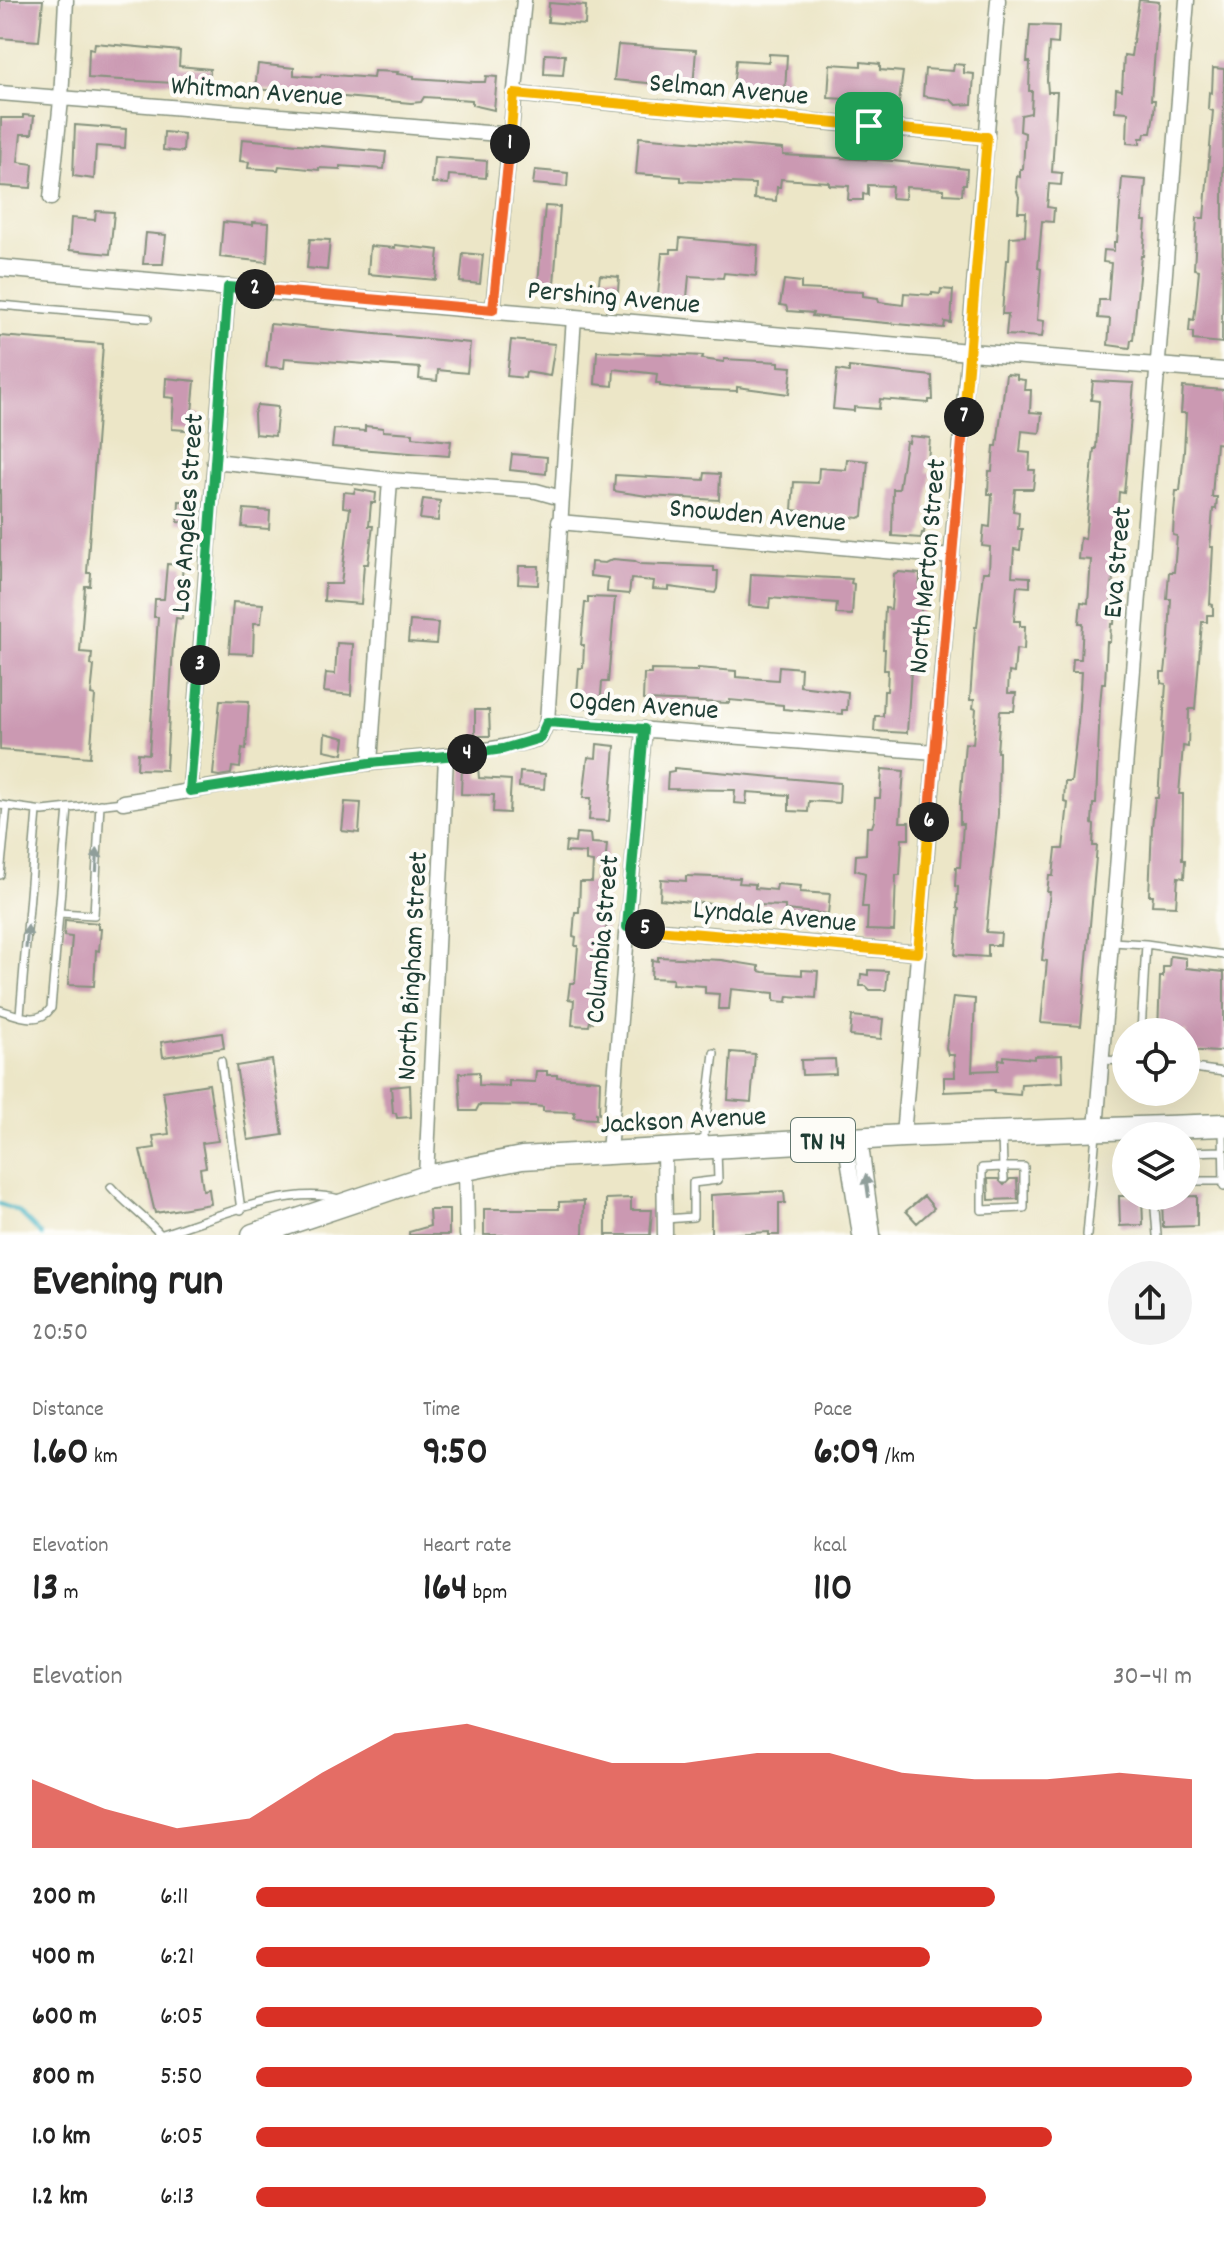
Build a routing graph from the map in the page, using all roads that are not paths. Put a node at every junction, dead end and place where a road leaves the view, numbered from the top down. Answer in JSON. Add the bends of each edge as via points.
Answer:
{"nodes":[{"id":1,"x":66,"y":0,"type":"edge"},
{"id":2,"x":524,"y":0,"type":"edge"},
{"id":3,"x":998,"y":0,"type":"edge"},
{"id":4,"x":1187,"y":0,"type":"edge"},
{"id":5,"x":0,"y":93,"type":"edge"},
{"id":6,"x":514,"y":94,"type":"junction"},
{"id":7,"x":61,"y":100,"type":"junction"},
{"id":8,"x":511,"y":135,"type":"junction"},
{"id":9,"x":987,"y":137,"type":"junction"},
{"id":10,"x":51,"y":198,"type":"dead end"},
{"id":11,"x":0,"y":268,"type":"edge"},
{"id":12,"x":228,"y":287,"type":"junction"},
{"id":13,"x":0,"y":305,"type":"edge"},
{"id":14,"x":493,"y":310,"type":"junction"},
{"id":15,"x":574,"y":317,"type":"junction"},
{"id":16,"x":148,"y":318,"type":"dead end"},
{"id":17,"x":969,"y":352,"type":"junction"},
{"id":18,"x":1157,"y":366,"type":"junction"},
{"id":19,"x":1224,"y":371,"type":"edge"},
{"id":20,"x":214,"y":461,"type":"junction"},
{"id":21,"x":390,"y":480,"type":"junction"},
{"id":22,"x":561,"y":498,"type":"junction"},
{"id":23,"x":559,"y":522,"type":"junction"},
{"id":24,"x":952,"y":557,"type":"junction"},
{"id":25,"x":547,"y":722,"type":"junction"},
{"id":26,"x":644,"y":729,"type":"junction"},
{"id":27,"x":935,"y":752,"type":"junction"},
{"id":28,"x":446,"y":757,"type":"junction"},
{"id":29,"x":370,"y":763,"type":"junction"},
{"id":30,"x":190,"y":791,"type":"junction"},
{"id":31,"x":123,"y":802,"type":"joint"},
{"id":32,"x":100,"y":804,"type":"junction"},
{"id":33,"x":3,"y":806,"type":"edge"},
{"id":34,"x":68,"y":808,"type":"junction"},
{"id":35,"x":37,"y":811,"type":"junction"},
{"id":36,"x":0,"y":875,"type":"edge"},
{"id":37,"x":59,"y":913,"type":"junction"},
{"id":38,"x":627,"y":927,"type":"junction"},
{"id":39,"x":1111,"y":942,"type":"junction"},
{"id":40,"x":1146,"y":944,"type":"junction"},
{"id":41,"x":918,"y":953,"type":"junction"},
{"id":42,"x":1224,"y":955,"type":"edge"},
{"id":43,"x":0,"y":1010,"type":"edge"},
{"id":44,"x":20,"y":1015,"type":"junction"},
{"id":45,"x":1142,"y":1018,"type":"edge"},
{"id":46,"x":714,"y":1053,"type":"dead end"},
{"id":47,"x":1102,"y":1060,"type":"junction"},
{"id":48,"x":1112,"y":1060,"type":"edge"},
{"id":49,"x":221,"y":1061,"type":"dead end"},
{"id":50,"x":1200,"y":1069,"type":"edge"},
{"id":51,"x":1224,"y":1072,"type":"edge"},
{"id":52,"x":1223,"y":1125,"type":"edge"},
{"id":53,"x":1200,"y":1128,"type":"edge"},
{"id":54,"x":1096,"y":1129,"type":"junction"},
{"id":55,"x":1112,"y":1130,"type":"edge"},
{"id":56,"x":1002,"y":1132,"type":"junction"},
{"id":57,"x":903,"y":1136,"type":"junction"},
{"id":58,"x":853,"y":1138,"type":"junction"},
{"id":59,"x":709,"y":1146,"type":"junction"},
{"id":60,"x":664,"y":1149,"type":"junction"},
{"id":61,"x":1223,"y":1151,"type":"edge"},
{"id":62,"x":609,"y":1152,"type":"junction"},
{"id":63,"x":1200,"y":1155,"type":"edge"},
{"id":64,"x":1003,"y":1167,"type":"junction"},
{"id":65,"x":466,"y":1168,"type":"junction"},
{"id":66,"x":426,"y":1177,"type":"junction"},
{"id":67,"x":1004,"y":1179,"type":"dead end"},
{"id":68,"x":1200,"y":1179,"type":"edge"},
{"id":69,"x":1224,"y":1184,"type":"edge"},
{"id":70,"x":111,"y":1187,"type":"dead end"},
{"id":71,"x":1004,"y":1199,"type":"dead end"},
{"id":72,"x":349,"y":1202,"type":"junction"},
{"id":73,"x":1004,"y":1209,"type":"junction"},
{"id":74,"x":241,"y":1210,"type":"junction"},
{"id":75,"x":1155,"y":1210,"type":"edge"},
{"id":76,"x":665,"y":1219,"type":"junction"},
{"id":77,"x":161,"y":1235,"type":"edge"},
{"id":78,"x":253,"y":1235,"type":"edge"},
{"id":79,"x":467,"y":1235,"type":"edge"},
{"id":80,"x":665,"y":1235,"type":"edge"},
{"id":81,"x":860,"y":1235,"type":"edge"},
{"id":82,"x":873,"y":1235,"type":"edge"},
{"id":83,"x":1087,"y":1235,"type":"edge"},
{"id":84,"x":1157,"y":1235,"type":"edge"}],
"edges":[{"from":1,"to":7,"type":"street"},
{"from":2,"to":6,"type":"street"},
{"from":3,"to":9,"type":"street","name":"North Merton Street"},
{"from":4,"to":18,"type":"street","name":"Eva Street"},
{"from":5,"to":7,"type":"street","name":"Whitman Avenue"},
{"from":6,"to":8,"type":"street"},
{"from":6,"to":9,"type":"street","name":"Selman Avenue"},
{"from":7,"to":8,"type":"street","name":"Whitman Avenue"},
{"from":7,"to":10,"type":"street"},
{"from":8,"to":14,"type":"street"},
{"from":9,"to":17,"type":"street","name":"North Merton Street"},
{"from":11,"to":12,"type":"street","name":"Pershing Avenue"},
{"from":12,"to":14,"type":"street","name":"Pershing Avenue"},
{"from":12,"to":20,"type":"street","name":"Los Angeles Street"},
{"from":13,"to":16,"type":"lane"},
{"from":14,"to":15,"type":"street","name":"Pershing Avenue"},
{"from":15,"to":17,"type":"street","name":"Pershing Avenue"},
{"from":15,"to":22,"type":"street"},
{"from":17,"to":18,"type":"street","name":"Pershing Avenue"},
{"from":17,"to":24,"type":"street","name":"North Merton Street"},
{"from":18,"to":19,"type":"street","name":"Pershing Avenue"},
{"from":18,"to":39,"type":"street","name":"Eva Street"},
{"from":20,"to":21,"type":"street"},
{"from":20,"to":30,"type":"street","name":"Los Angeles Street"},
{"from":21,"to":22,"type":"street","via":[[536,491]]},
{"from":21,"to":29,"type":"street"},
{"from":22,"to":23,"type":"street"},
{"from":23,"to":24,"type":"street","name":"Snowden Avenue"},
{"from":23,"to":25,"type":"street"},
{"from":24,"to":27,"type":"street","name":"North Merton Street"},
{"from":25,"to":26,"type":"street","name":"Ogden Avenue"},
{"from":25,"to":28,"type":"street","name":"Ogden Avenue","via":[[540,738]]},
{"from":26,"to":27,"type":"street","name":"Ogden Avenue"},
{"from":26,"to":38,"type":"street","name":"Columbia Street"},
{"from":27,"to":41,"type":"street","name":"North Merton Street"},
{"from":28,"to":29,"type":"street","name":"Ogden Avenue"},
{"from":28,"to":66,"type":"street","name":"North Bingham Street"},
{"from":29,"to":30,"type":"street","name":"Ogden Avenue"},
{"from":30,"to":31,"type":"street","name":"Ogden Avenue"},
{"from":31,"to":32,"type":"lane"},
{"from":32,"to":34,"type":"lane"},
{"from":37,"to":32,"type":"lane","one_way":true,"via":[[94,915]]},
{"from":33,"to":35,"type":"lane"},
{"from":33,"to":36,"type":"lane"},
{"from":34,"to":35,"type":"lane"},
{"from":34,"to":37,"type":"lane"},
{"from":44,"to":35,"type":"lane","one_way":true},
{"from":37,"to":44,"type":"lane","via":[[51,1008],[41,1018]]},
{"from":38,"to":41,"type":"street","name":"Lyndale Avenue"},
{"from":38,"to":62,"type":"street","name":"Columbia Street"},
{"from":39,"to":40,"type":"lane"},
{"from":39,"to":47,"type":"street","name":"Eva Street"},
{"from":40,"to":42,"type":"lane"},
{"from":40,"to":45,"type":"lane"},
{"from":41,"to":57,"type":"street","name":"North Merton Street"},
{"from":43,"to":44,"type":"lane"},
{"from":46,"to":59,"type":"lane"},
{"from":47,"to":48,"type":"lane"},
{"from":47,"to":54,"type":"street","name":"Eva Street"},
{"from":49,"to":74,"type":"lane"},
{"from":50,"to":51,"type":"lane"},
{"from":52,"to":53,"type":"main road","name":"Jackson Avenue","number":"TN 14"},
{"from":52,"to":61,"type":"lane"},
{"from":54,"to":55,"type":"main road","name":"Jackson Avenue","number":"TN 14"},
{"from":54,"to":56,"type":"main road","name":"Jackson Avenue","number":"TN 14"},
{"from":54,"to":83,"type":"lane"},
{"from":56,"to":57,"type":"main road","name":"Jackson Avenue","number":"TN 14"},
{"from":56,"to":64,"type":"lane"},
{"from":57,"to":58,"type":"main road","name":"Jackson Avenue","number":"TN 14"},
{"from":58,"to":59,"type":"main road","name":"Jackson Avenue","number":"TN 14"},
{"from":58,"to":81,"type":"street"},
{"from":82,"to":58,"type":"street","one_way":true},
{"from":59,"to":60,"type":"main road","name":"Jackson Avenue","number":"TN 14"},
{"from":59,"to":76,"type":"lane","via":[[718,1180],[693,1183],[693,1217]]},
{"from":60,"to":62,"type":"main road","name":"Jackson Avenue","number":"TN 14"},
{"from":60,"to":76,"type":"street"},
{"from":61,"to":63,"type":"lane"},
{"from":61,"to":69,"type":"lane"},
{"from":62,"to":65,"type":"main road","name":"Jackson Avenue","number":"TN 14"},
{"from":64,"to":67,"type":"lane"},
{"from":64,"to":73,"type":"lane","via":[[1024,1167],[1024,1208]]},
{"from":64,"to":73,"type":"lane","via":[[982,1168],[982,1210]]},
{"from":65,"to":66,"type":"main road","name":"Jackson Avenue","number":"TN 14"},
{"from":65,"to":79,"type":"street"},
{"from":66,"to":72,"type":"main road","name":"Jackson Avenue","number":"TN 14"},
{"from":68,"to":69,"type":"lane"},
{"from":70,"to":77,"type":"lane"},
{"from":71,"to":73,"type":"lane"},
{"from":72,"to":74,"type":"lane","via":[[299,1195]]},
{"from":72,"to":78,"type":"main road","name":"Jackson Avenue","number":"TN 14","via":[[309,1220]]},
{"from":74,"to":77,"type":"lane"},
{"from":75,"to":84,"type":"lane"},
{"from":76,"to":80,"type":"street"}]}
